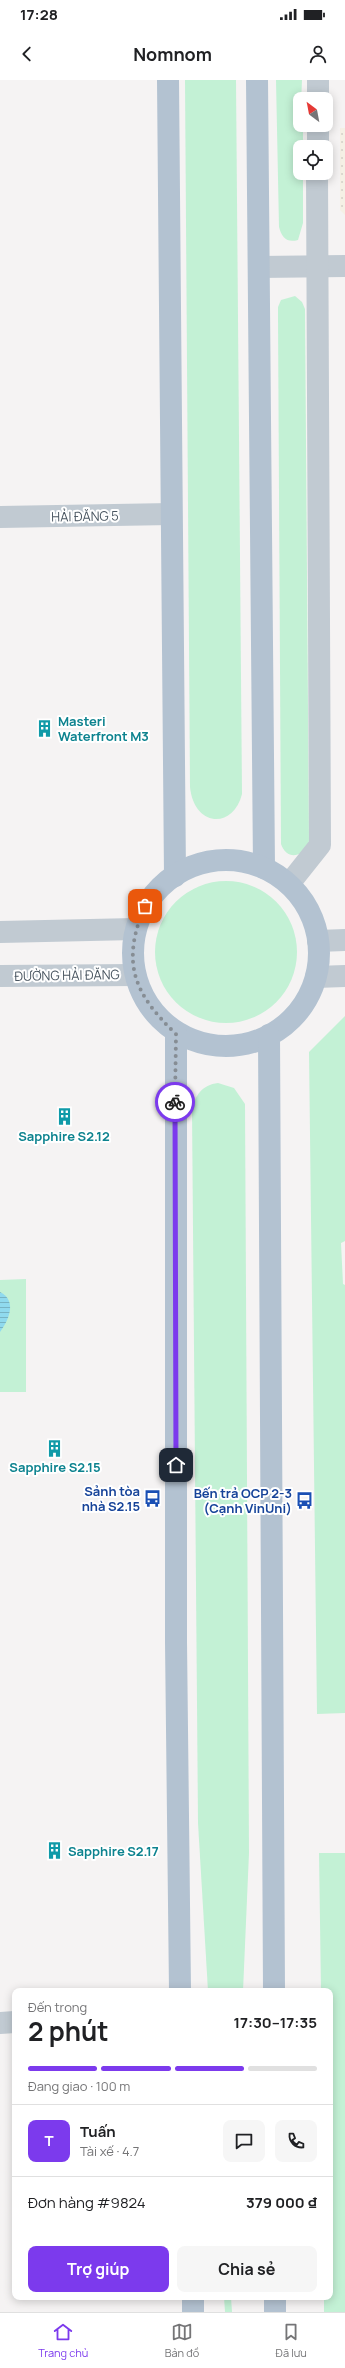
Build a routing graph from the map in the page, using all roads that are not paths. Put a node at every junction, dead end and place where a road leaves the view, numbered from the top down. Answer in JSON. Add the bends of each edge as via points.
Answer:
{"nodes":[{"id":1,"x":168,"y":80,"type":"edge"},
{"id":2,"x":257,"y":80,"type":"edge"},
{"id":3,"x":318,"y":80,"type":"edge"},
{"id":4,"x":318,"y":92,"type":"edge"},
{"id":5,"x":318,"y":180,"type":"edge"},
{"id":6,"x":317,"y":266,"type":"junction"},
{"id":7,"x":345,"y":266,"type":"edge"},
{"id":8,"x":259,"y":267,"type":"junction"},
{"id":9,"x":171,"y":514,"type":"junction"},
{"id":10,"x":0,"y":517,"type":"edge"},
{"id":11,"x":264,"y":868,"type":"junction"},
{"id":12,"x":175,"y":876,"type":"junction"},
{"id":13,"x":289,"y":884,"type":"junction"},
{"id":14,"x":136,"y":929,"type":"junction"},
{"id":15,"x":0,"y":932,"type":"edge"},
{"id":16,"x":345,"y":940,"type":"edge"},
{"id":17,"x":318,"y":941,"type":"junction"},
{"id":18,"x":134,"y":975,"type":"junction"},
{"id":19,"x":0,"y":976,"type":"edge"},
{"id":20,"x":316,"y":976,"type":"junction"},
{"id":21,"x":345,"y":976,"type":"edge"},
{"id":22,"x":176,"y":1034,"type":"junction"},
{"id":23,"x":269,"y":1035,"type":"junction"},
{"id":24,"x":180,"y":1988,"type":"edge"},
{"id":25,"x":274,"y":1988,"type":"edge"},
{"id":26,"x":12,"y":2022,"type":"edge"},
{"id":27,"x":0,"y":2023,"type":"edge"},
{"id":28,"x":193,"y":2300,"type":"edge"},
{"id":29,"x":275,"y":2300,"type":"edge"},
{"id":30,"x":193,"y":2312,"type":"edge"},
{"id":31,"x":275,"y":2312,"type":"edge"}],
"edges":[{"from":1,"to":9,"type":"main road"},
{"from":2,"to":8,"type":"main road"},
{"from":3,"to":4,"type":"street"},
{"from":5,"to":6,"type":"street"},
{"from":6,"to":7,"type":"street"},
{"from":6,"to":8,"type":"street"},
{"from":6,"to":13,"type":"street","via":[[320,845]]},
{"from":8,"to":11,"type":"main road"},
{"from":9,"to":10,"type":"street","name":"HẢI ĐĂNG 5"},
{"from":9,"to":12,"type":"main road"},
{"from":11,"to":12,"type":"main road","via":[[226,860],[203,863]]},
{"from":11,"to":13,"type":"main road"},
{"from":12,"to":14,"type":"main road","via":[[161,886],[145,906]]},
{"from":13,"to":17,"type":"main road","via":[[304,902],[314,923]]},
{"from":14,"to":15,"type":"street"},
{"from":14,"to":18,"type":"main road","via":[[132,952]]},
{"from":16,"to":17,"type":"street"},
{"from":17,"to":20,"type":"main road","via":[[319,962]]},
{"from":18,"to":19,"type":"street","name":"ĐƯỜNG HẢI ĐĂNG"},
{"from":18,"to":22,"type":"main road","via":[[144,999]]},
{"from":20,"to":21,"type":"street"},
{"from":20,"to":23,"type":"main road","via":[[306,1000],[290,1020]]},
{"from":22,"to":23,"type":"main road","via":[[209,1045],[240,1045]]},
{"from":22,"to":24,"type":"main road","via":[[176,1642]]},
{"from":23,"to":25,"type":"main road"},
{"from":26,"to":27,"type":"street"},
{"from":28,"to":30,"type":"main road"},
{"from":29,"to":31,"type":"main road"}]}
